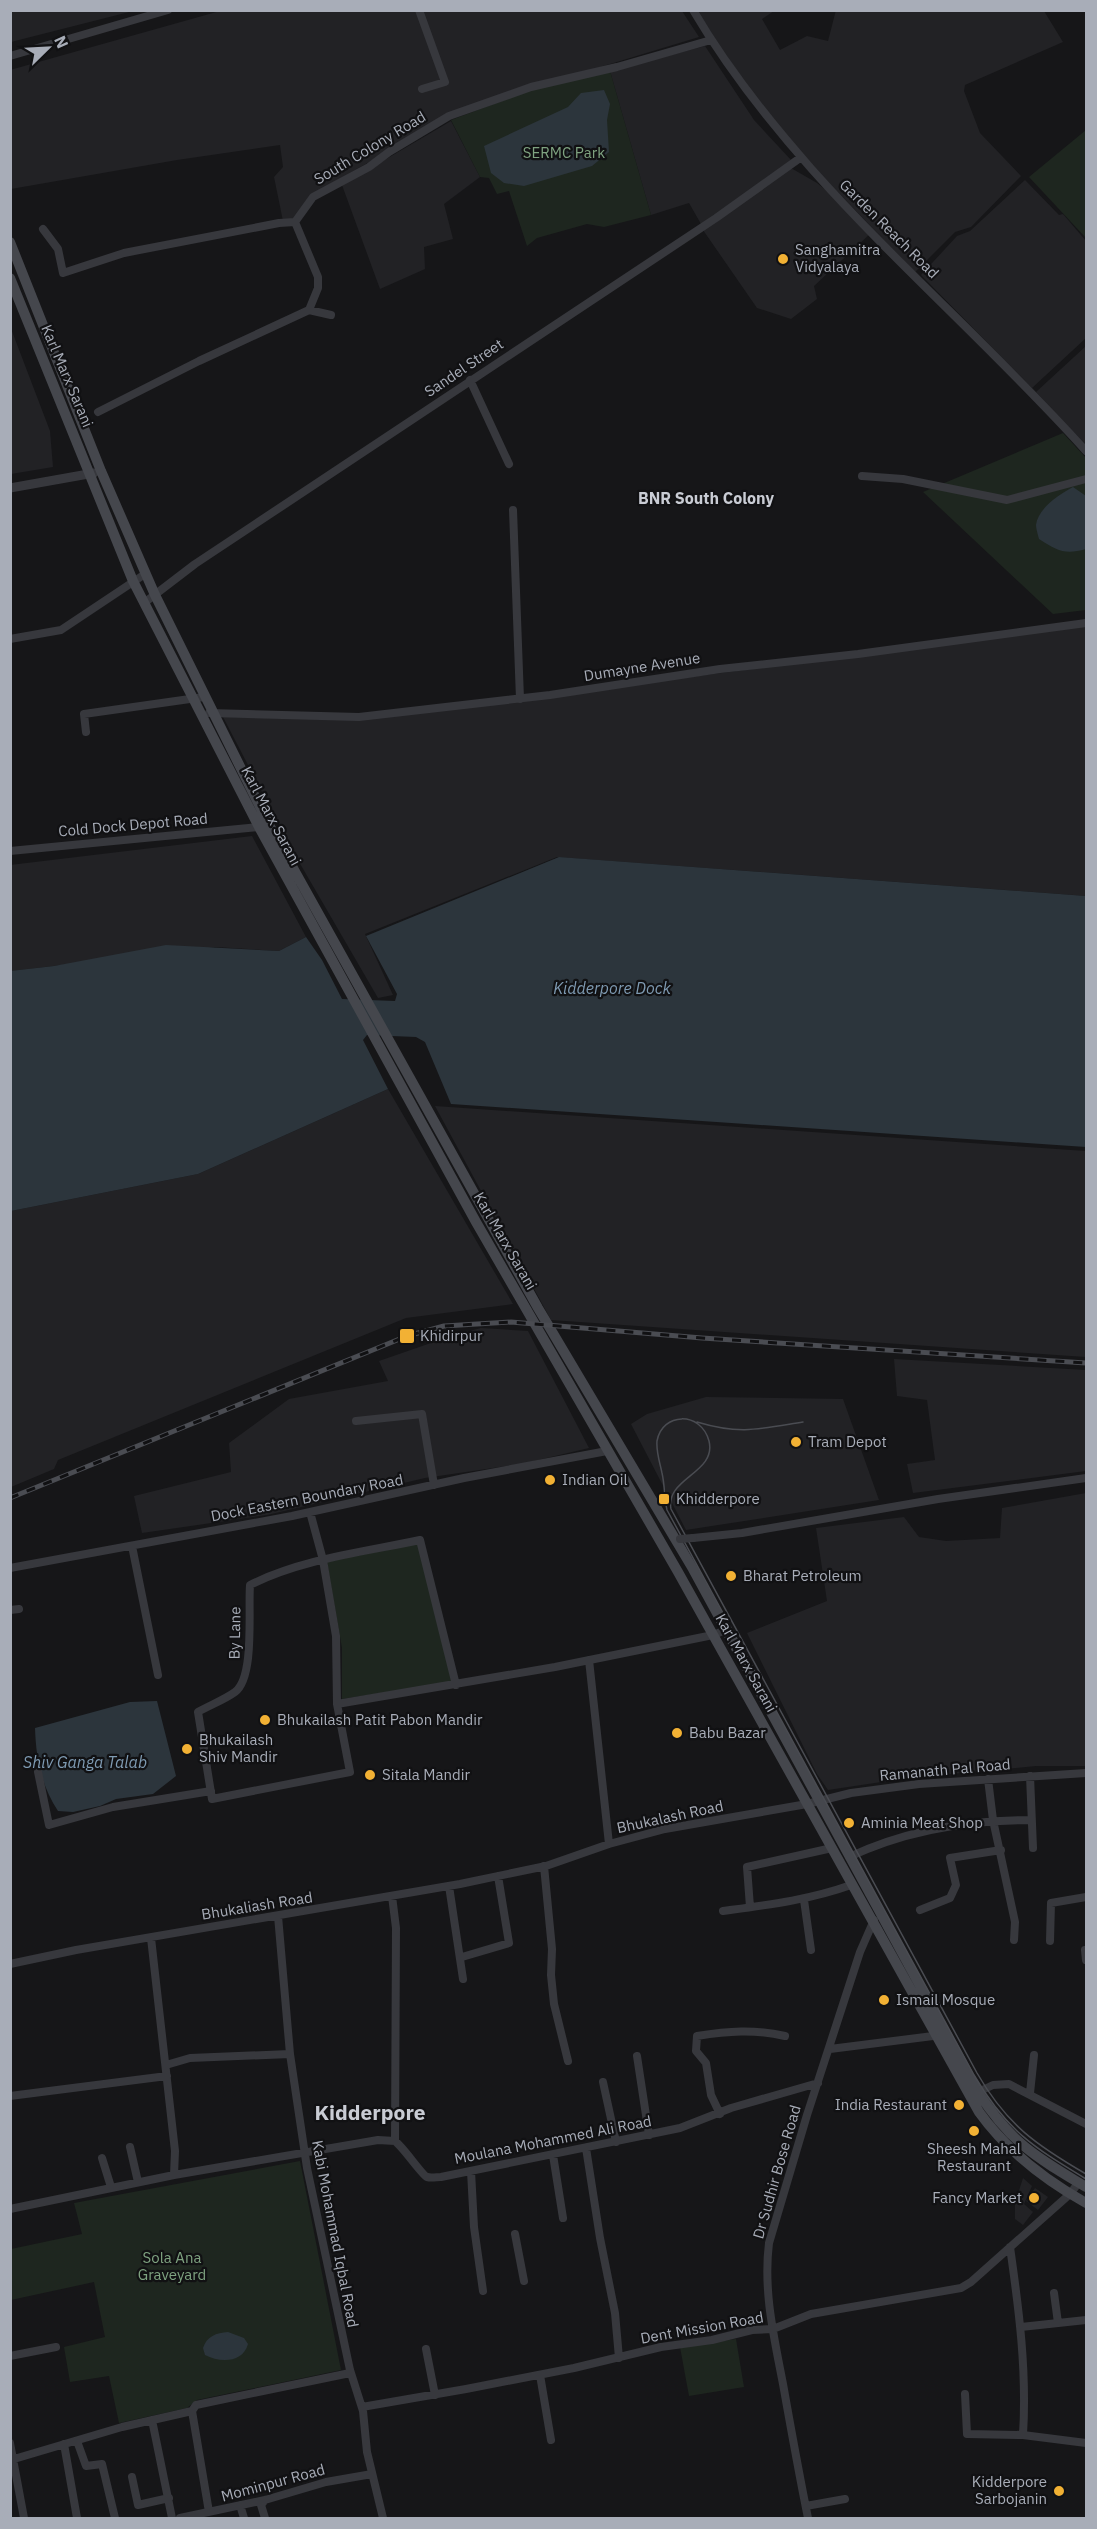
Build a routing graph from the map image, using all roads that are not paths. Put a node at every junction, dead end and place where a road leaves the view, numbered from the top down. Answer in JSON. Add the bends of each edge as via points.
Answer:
{"nodes":[{"id":1,"x":168,"y":10,"type":"edge"},
{"id":2,"x":419,"y":10,"type":"edge"},
{"id":3,"x":693,"y":10,"type":"edge"},
{"id":4,"x":711,"y":40,"type":"junction"},
{"id":5,"x":10,"y":56,"type":"edge"},
{"id":6,"x":422,"y":89,"type":"dead end"},
{"id":7,"x":800,"y":158,"type":"junction"},
{"id":8,"x":296,"y":222,"type":"junction"},
{"id":9,"x":43,"y":229,"type":"dead end"},
{"id":10,"x":10,"y":242,"type":"edge"},
{"id":11,"x":10,"y":278,"type":"edge"},
{"id":12,"x":309,"y":310,"type":"junction"},
{"id":13,"x":331,"y":315,"type":"dead end"},
{"id":14,"x":470,"y":380,"type":"junction"},
{"id":15,"x":98,"y":412,"type":"dead end"},
{"id":16,"x":76,"y":423,"type":"junction"},
{"id":17,"x":1086,"y":451,"type":"edge"},
{"id":18,"x":508,"y":464,"type":"dead end"},
{"id":19,"x":95,"y":472,"type":"junction"},
{"id":20,"x":862,"y":476,"type":"dead end"},
{"id":21,"x":1086,"y":479,"type":"edge"},
{"id":22,"x":10,"y":488,"type":"edge"},
{"id":23,"x":513,"y":510,"type":"dead end"},
{"id":24,"x":145,"y":574,"type":"junction"},
{"id":25,"x":134,"y":581,"type":"junction"},
{"id":26,"x":155,"y":595,"type":"junction"},
{"id":27,"x":144,"y":603,"type":"junction"},
{"id":28,"x":1086,"y":623,"type":"edge"},
{"id":29,"x":10,"y":639,"type":"edge"},
{"id":30,"x":199,"y":698,"type":"junction"},
{"id":31,"x":520,"y":699,"type":"junction"},
{"id":32,"x":201,"y":713,"type":"junction"},
{"id":33,"x":212,"y":713,"type":"junction"},
{"id":34,"x":86,"y":732,"type":"dead end"},
{"id":35,"x":259,"y":827,"type":"junction"},
{"id":36,"x":10,"y":851,"type":"edge"},
{"id":37,"x":346,"y":974,"type":"junction"},
{"id":38,"x":391,"y":1055,"type":"junction"},
{"id":39,"x":356,"y":1421,"type":"dead end"},
{"id":40,"x":607,"y":1451,"type":"junction"},
{"id":41,"x":1086,"y":1478,"type":"edge"},
{"id":42,"x":434,"y":1485,"type":"junction"},
{"id":43,"x":310,"y":1512,"type":"junction"},
{"id":44,"x":677,"y":1539,"type":"junction"},
{"id":45,"x":662,"y":1544,"type":"junction"},
{"id":46,"x":132,"y":1546,"type":"junction"},
{"id":47,"x":323,"y":1560,"type":"junction"},
{"id":48,"x":10,"y":1568,"type":"edge"},
{"id":49,"x":726,"y":1630,"type":"junction"},
{"id":50,"x":713,"y":1635,"type":"junction"},
{"id":51,"x":589,"y":1660,"type":"junction"},
{"id":52,"x":158,"y":1675,"type":"dead end"},
{"id":53,"x":456,"y":1684,"type":"junction"},
{"id":54,"x":337,"y":1704,"type":"junction"},
{"id":55,"x":38,"y":1772,"type":"dead end"},
{"id":56,"x":1086,"y":1773,"type":"edge"},
{"id":57,"x":1030,"y":1776,"type":"junction"},
{"id":58,"x":988,"y":1779,"type":"junction"},
{"id":59,"x":211,"y":1791,"type":"junction"},
{"id":60,"x":819,"y":1801,"type":"junction"},
{"id":61,"x":807,"y":1804,"type":"junction"},
{"id":62,"x":993,"y":1820,"type":"junction"},
{"id":63,"x":1031,"y":1820,"type":"junction"},
{"id":64,"x":609,"y":1844,"type":"junction"},
{"id":65,"x":832,"y":1848,"type":"junction"},
{"id":66,"x":1033,"y":1848,"type":"dead end"},
{"id":67,"x":1001,"y":1850,"type":"junction"},
{"id":68,"x":849,"y":1857,"type":"junction"},
{"id":69,"x":544,"y":1866,"type":"junction"},
{"id":70,"x":502,"y":1875,"type":"junction"},
{"id":71,"x":851,"y":1885,"type":"junction"},
{"id":72,"x":449,"y":1886,"type":"junction"},
{"id":73,"x":392,"y":1896,"type":"junction"},
{"id":74,"x":1086,"y":1898,"type":"edge"},
{"id":75,"x":804,"y":1900,"type":"junction"},
{"id":76,"x":750,"y":1907,"type":"junction"},
{"id":77,"x":920,"y":1910,"type":"dead end"},
{"id":78,"x":723,"y":1911,"type":"dead end"},
{"id":79,"x":278,"y":1916,"type":"junction"},
{"id":80,"x":877,"y":1919,"type":"junction"},
{"id":81,"x":151,"y":1938,"type":"junction"},
{"id":82,"x":1014,"y":1940,"type":"dead end"},
{"id":83,"x":1050,"y":1941,"type":"dead end"},
{"id":84,"x":811,"y":1950,"type":"dead end"},
{"id":85,"x":1085,"y":1950,"type":"edge"},
{"id":86,"x":462,"y":1957,"type":"junction"},
{"id":87,"x":1086,"y":1960,"type":"edge"},
{"id":88,"x":10,"y":1964,"type":"edge"},
{"id":89,"x":464,"y":1979,"type":"dead end"},
{"id":90,"x":942,"y":2035,"type":"junction"},
{"id":91,"x":785,"y":2036,"type":"dead end"},
{"id":92,"x":830,"y":2049,"type":"junction"},
{"id":93,"x":290,"y":2054,"type":"junction"},
{"id":94,"x":1034,"y":2055,"type":"dead end"},
{"id":95,"x":637,"y":2056,"type":"dead end"},
{"id":96,"x":568,"y":2061,"type":"dead end"},
{"id":97,"x":166,"y":2065,"type":"junction"},
{"id":98,"x":167,"y":2076,"type":"junction"},
{"id":99,"x":603,"y":2082,"type":"dead end"},
{"id":100,"x":818,"y":2083,"type":"junction"},
{"id":101,"x":1030,"y":2093,"type":"junction"},
{"id":102,"x":974,"y":2094,"type":"junction"},
{"id":103,"x":10,"y":2096,"type":"edge"},
{"id":104,"x":720,"y":2114,"type":"junction"},
{"id":105,"x":1086,"y":2124,"type":"edge"},
{"id":106,"x":649,"y":2135,"type":"junction"},
{"id":107,"x":396,"y":2141,"type":"junction"},
{"id":108,"x":616,"y":2142,"type":"junction"},
{"id":109,"x":130,"y":2147,"type":"dead end"},
{"id":110,"x":586,"y":2148,"type":"junction"},
{"id":111,"x":305,"y":2155,"type":"junction"},
{"id":112,"x":552,"y":2155,"type":"junction"},
{"id":113,"x":102,"y":2158,"type":"dead end"},
{"id":114,"x":471,"y":2171,"type":"junction"},
{"id":115,"x":174,"y":2175,"type":"junction"},
{"id":116,"x":138,"y":2182,"type":"junction"},
{"id":117,"x":1083,"y":2185,"type":"edge"},
{"id":118,"x":111,"y":2187,"type":"junction"},
{"id":119,"x":1070,"y":2194,"type":"junction"},
{"id":120,"x":1086,"y":2203,"type":"edge"},
{"id":121,"x":10,"y":2209,"type":"edge"},
{"id":122,"x":563,"y":2218,"type":"dead end"},
{"id":123,"x":515,"y":2234,"type":"dead end"},
{"id":124,"x":1010,"y":2247,"type":"junction"},
{"id":125,"x":524,"y":2281,"type":"dead end"},
{"id":126,"x":483,"y":2291,"type":"dead end"},
{"id":127,"x":1054,"y":2293,"type":"dead end"},
{"id":128,"x":1086,"y":2320,"type":"edge"},
{"id":129,"x":1058,"y":2323,"type":"junction"},
{"id":130,"x":1021,"y":2327,"type":"junction"},
{"id":131,"x":773,"y":2329,"type":"junction"},
{"id":132,"x":56,"y":2347,"type":"dead end"},
{"id":133,"x":426,"y":2349,"type":"dead end"},
{"id":134,"x":10,"y":2356,"type":"edge"},
{"id":135,"x":619,"y":2358,"type":"junction"},
{"id":136,"x":350,"y":2373,"type":"junction"},
{"id":137,"x":540,"y":2374,"type":"junction"},
{"id":138,"x":965,"y":2394,"type":"dead end"},
{"id":139,"x":435,"y":2395,"type":"junction"},
{"id":140,"x":362,"y":2407,"type":"junction"},
{"id":141,"x":192,"y":2411,"type":"junction"},
{"id":142,"x":152,"y":2420,"type":"junction"},
{"id":143,"x":1023,"y":2435,"type":"junction"},
{"id":144,"x":551,"y":2440,"type":"dead end"},
{"id":145,"x":77,"y":2441,"type":"junction"},
{"id":146,"x":10,"y":2443,"type":"edge"},
{"id":147,"x":1086,"y":2443,"type":"edge"},
{"id":148,"x":64,"y":2444,"type":"junction"},
{"id":149,"x":12,"y":2456,"type":"edge"},
{"id":150,"x":372,"y":2474,"type":"junction"},
{"id":151,"x":132,"y":2477,"type":"dead end"},
{"id":152,"x":169,"y":2498,"type":"junction"},
{"id":153,"x":845,"y":2499,"type":"dead end"},
{"id":154,"x":265,"y":2500,"type":"junction"},
{"id":155,"x":240,"y":2505,"type":"junction"},
{"id":156,"x":806,"y":2506,"type":"junction"},
{"id":157,"x":212,"y":2514,"type":"edge"},
{"id":158,"x":24,"y":2518,"type":"edge"},
{"id":159,"x":77,"y":2518,"type":"edge"},
{"id":160,"x":115,"y":2518,"type":"edge"},
{"id":161,"x":172,"y":2518,"type":"edge"},
{"id":162,"x":180,"y":2518,"type":"edge"},
{"id":163,"x":244,"y":2518,"type":"edge"},
{"id":164,"x":265,"y":2518,"type":"edge"},
{"id":165,"x":383,"y":2518,"type":"edge"},
{"id":166,"x":808,"y":2518,"type":"edge"}],
"edges":[{"from":1,"to":5,"type":"street"},
{"from":2,"to":6,"type":"street","via":[[445,82]]},
{"from":3,"to":4,"type":"street","name":"Garden Reach Road"},
{"from":4,"to":7,"type":"street","name":"Garden Reach Road","via":[[756,105]]},
{"from":4,"to":8,"type":"street","name":"South Colony Road","via":[[531,87],[449,116],[313,197]]},
{"from":7,"to":14,"type":"street","name":"Sandel Street"},
{"from":7,"to":17,"type":"street","name":"Garden Reach Road"},
{"from":8,"to":9,"type":"street","via":[[124,253],[63,273],[58,249]]},
{"from":8,"to":12,"type":"street","via":[[318,277]]},
{"from":10,"to":16,"type":"main road"},
{"from":11,"to":16,"type":"main road","name":"Karl Marx Sarani"},
{"from":12,"to":13,"type":"street"},
{"from":12,"to":15,"type":"street"},
{"from":14,"to":18,"type":"street"},
{"from":14,"to":26,"type":"street","name":"Sandel Street","via":[[195,564]]},
{"from":16,"to":19,"type":"main road","name":"Karl Marx Sarani"},
{"from":19,"to":22,"type":"street"},
{"from":19,"to":24,"type":"main road"},
{"from":19,"to":25,"type":"main road","name":"Karl Marx Sarani"},
{"from":20,"to":21,"type":"street","via":[[903,479],[1008,500]]},
{"from":23,"to":31,"type":"street"},
{"from":24,"to":25,"type":"street"},
{"from":24,"to":26,"type":"main road"},
{"from":25,"to":27,"type":"main road","name":"Karl Marx Sarani"},
{"from":25,"to":29,"type":"street","via":[[61,630]]},
{"from":26,"to":27,"type":"street","name":"Sandel Street"},
{"from":26,"to":30,"type":"main road"},
{"from":27,"to":30,"type":"main road","name":"Karl Marx Sarani"},
{"from":28,"to":31,"type":"street","name":"Dumayne Avenue","via":[[720,669]]},
{"from":30,"to":32,"type":"main road","name":"Karl Marx Sarani"},
{"from":30,"to":33,"type":"main road"},
{"from":30,"to":34,"type":"street","via":[[84,714]]},
{"from":31,"to":33,"type":"street","name":"Dumayne Avenue","via":[[359,717]]},
{"from":32,"to":33,"type":"street","name":"Dumayne Avenue"},
{"from":32,"to":35,"type":"main road","name":"Karl Marx Sarani"},
{"from":33,"to":37,"type":"main road"},
{"from":35,"to":36,"type":"street","name":"Cold Dock Depot Road"},
{"from":35,"to":37,"type":"main road","name":"Karl Marx Sarani"},
{"from":37,"to":38,"type":"main road","name":"Karl Marx Sarani"},
{"from":38,"to":40,"type":"main road","name":"Karl Marx Sarani","via":[[476,1221]]},
{"from":38,"to":44,"type":"main road"},
{"from":39,"to":42,"type":"street","via":[[422,1414]]},
{"from":40,"to":42,"type":"street","name":"Dock Eastern Boundary Road"},
{"from":40,"to":45,"type":"main road","name":"Karl Marx Sarani"},
{"from":41,"to":44,"type":"street","bridge":true,"via":[[742,1533]]},
{"from":42,"to":43,"type":"street","name":"Dock Eastern Boundary Road"},
{"from":43,"to":46,"type":"street","name":"Dock Eastern Boundary Road"},
{"from":43,"to":47,"type":"street"},
{"from":44,"to":45,"type":"street"},
{"from":44,"to":49,"type":"main road"},
{"from":45,"to":50,"type":"main road","name":"Karl Marx Sarani"},
{"from":46,"to":48,"type":"street","name":"Dock Eastern Boundary Road"},
{"from":46,"to":52,"type":"street"},
{"from":47,"to":53,"type":"street","via":[[420,1540]]},
{"from":47,"to":54,"type":"street","via":[[336,1636]]},
{"from":47,"to":59,"type":"street","name":"By Lane","via":[[250,1585],[247,1673],[237,1691],[198,1712]]},
{"from":49,"to":50,"type":"street"},
{"from":49,"to":60,"type":"main road"},
{"from":50,"to":51,"type":"street"},
{"from":50,"to":61,"type":"main road","name":"Karl Marx Sarani"},
{"from":51,"to":53,"type":"street"},
{"from":51,"to":64,"type":"street"},
{"from":53,"to":54,"type":"street"},
{"from":54,"to":59,"type":"street","via":[[350,1772],[212,1799]]},
{"from":55,"to":59,"type":"street","via":[[49,1824],[113,1807]]},
{"from":56,"to":57,"type":"street","name":"Ramanath Pal Road"},
{"from":57,"to":58,"type":"street","name":"Ramanath Pal Road"},
{"from":57,"to":63,"type":"street"},
{"from":58,"to":60,"type":"street","name":"Ramanath Pal Road","via":[[919,1784]]},
{"from":58,"to":62,"type":"street"},
{"from":60,"to":61,"type":"street","name":"Ramanath Pal Road"},
{"from":60,"to":68,"type":"main road"},
{"from":61,"to":64,"type":"street","name":"Bhukalash Road","via":[[665,1829]]},
{"from":61,"to":65,"type":"main road","name":"Karl Marx Sarani"},
{"from":62,"to":63,"type":"street"},
{"from":62,"to":67,"type":"street"},
{"from":62,"to":68,"type":"street","via":[[948,1825]]},
{"from":63,"to":66,"type":"street"},
{"from":64,"to":69,"type":"street","name":"Bhukalash Road"},
{"from":65,"to":71,"type":"main road","name":"Karl Marx Sarani"},
{"from":65,"to":76,"type":"street","via":[[747,1867]]},
{"from":67,"to":77,"type":"street","via":[[950,1858],[956,1885],[950,1898]]},
{"from":67,"to":82,"type":"street","via":[[1016,1922]]},
{"from":68,"to":80,"type":"main road"},
{"from":69,"to":70,"type":"street","name":"Bhukalash Road"},
{"from":69,"to":96,"type":"street","via":[[554,2004]]},
{"from":70,"to":72,"type":"street","name":"Bhukaliash Road"},
{"from":70,"to":86,"type":"street","via":[[509,1943]]},
{"from":71,"to":75,"type":"street"},
{"from":71,"to":80,"type":"main road","name":"Karl Marx Sarani"},
{"from":72,"to":73,"type":"street","name":"Bhukaliash Road"},
{"from":72,"to":86,"type":"street"},
{"from":73,"to":79,"type":"street","name":"Bhukaliash Road"},
{"from":73,"to":107,"type":"street","via":[[396,1928]]},
{"from":74,"to":83,"type":"street","via":[[1051,1903]]},
{"from":75,"to":76,"type":"street"},
{"from":75,"to":84,"type":"street"},
{"from":76,"to":78,"type":"street"},
{"from":79,"to":81,"type":"street","name":"Bhukaliash Road"},
{"from":79,"to":93,"type":"street","name":"Kabi Mohammad Iqbal Road"},
{"from":80,"to":90,"type":"main road","name":"Karl Marx Sarani"},
{"from":80,"to":92,"type":"street","name":"Dr Sudhir Bose Road"},
{"from":81,"to":88,"type":"street","name":"Bhukaliash Road"},
{"from":81,"to":97,"type":"street"},
{"from":85,"to":87,"type":"street"},
{"from":86,"to":89,"type":"street"},
{"from":90,"to":92,"type":"street"},
{"from":90,"to":102,"type":"main road","name":"Karl Marx Sarani"},
{"from":91,"to":104,"type":"street","via":[[740,2031],[698,2036],[696,2051],[706,2063],[711,2095]]},
{"from":92,"to":100,"type":"street","name":"Dr Sudhir Bose Road"},
{"from":93,"to":97,"type":"street","via":[[190,2058]]},
{"from":93,"to":111,"type":"street","name":"Kabi Mohammad Iqbal Road"},
{"from":94,"to":101,"type":"street"},
{"from":95,"to":106,"type":"street"},
{"from":97,"to":98,"type":"street"},
{"from":98,"to":103,"type":"street"},
{"from":98,"to":115,"type":"street"},
{"from":99,"to":108,"type":"street"},
{"from":100,"to":104,"type":"street","name":"Moulana Mohammed Ali Road"},
{"from":100,"to":131,"type":"street","name":"Dr Sudhir Bose Road","via":[[769,2243]]},
{"from":101,"to":102,"type":"street","via":[[1009,2084],[993,2085]]},
{"from":101,"to":105,"type":"street"},
{"from":102,"to":117,"type":"main road","via":[[1023,2148]]},
{"from":102,"to":119,"type":"main road","name":"Karl Marx Sarani","via":[[991,2129],[1011,2150]]},
{"from":104,"to":106,"type":"street","name":"Moulana Mohammed Ali Road"},
{"from":106,"to":108,"type":"street","name":"Moulana Mohammed Ali Road"},
{"from":107,"to":111,"type":"street","via":[[378,2140]]},
{"from":107,"to":114,"type":"street","name":"Moulana Mohammed Ali Road","via":[[428,2178]]},
{"from":108,"to":110,"type":"street","name":"Moulana Mohammed Ali Road"},
{"from":109,"to":116,"type":"street"},
{"from":110,"to":112,"type":"street","name":"Moulana Mohammed Ali Road"},
{"from":110,"to":135,"type":"street","via":[[615,2313]]},
{"from":111,"to":115,"type":"street"},
{"from":111,"to":136,"type":"street","name":"Kabi Mohammad Iqbal Road"},
{"from":112,"to":114,"type":"street","name":"Moulana Mohammed Ali Road"},
{"from":112,"to":122,"type":"street"},
{"from":113,"to":118,"type":"street"},
{"from":114,"to":126,"type":"street"},
{"from":115,"to":116,"type":"street"},
{"from":116,"to":118,"type":"street"},
{"from":117,"to":119,"type":"street","name":"Dent Mission Road"},
{"from":118,"to":121,"type":"street"},
{"from":119,"to":120,"type":"main road","name":"Karl Marx Sarani"},
{"from":119,"to":124,"type":"street","name":"Dent Mission Road"},
{"from":123,"to":125,"type":"street"},
{"from":124,"to":130,"type":"street"},
{"from":124,"to":131,"type":"street","name":"Dent Mission Road","via":[[961,2288],[811,2314]]},
{"from":127,"to":129,"type":"street"},
{"from":128,"to":129,"type":"street"},
{"from":129,"to":130,"type":"street"},
{"from":130,"to":143,"type":"street","via":[[1026,2393]]},
{"from":131,"to":135,"type":"street","name":"Dent Mission Road"},
{"from":131,"to":156,"type":"street","name":"Dr Sudhir Bose Road"},
{"from":132,"to":134,"type":"street"},
{"from":133,"to":139,"type":"street"},
{"from":135,"to":137,"type":"street","name":"Dent Mission Road"},
{"from":136,"to":140,"type":"street","name":"Kabi Mohammad Iqbal Road"},
{"from":136,"to":141,"type":"street","via":[[196,2405]]},
{"from":137,"to":139,"type":"street","name":"Dent Mission Road"},
{"from":137,"to":144,"type":"street"},
{"from":138,"to":143,"type":"street","via":[[967,2434]]},
{"from":139,"to":140,"type":"street","name":"Dent Mission Road"},
{"from":140,"to":150,"type":"street","name":"Kabi Mohammad Iqbal Road"},
{"from":141,"to":142,"type":"street"},
{"from":141,"to":157,"type":"street"},
{"from":142,"to":145,"type":"street"},
{"from":142,"to":152,"type":"street"},
{"from":143,"to":147,"type":"street"},
{"from":145,"to":148,"type":"street"},
{"from":145,"to":160,"type":"street","via":[[86,2466],[102,2464]]},
{"from":146,"to":149,"type":"street"},
{"from":148,"to":149,"type":"street"},
{"from":148,"to":159,"type":"street"},
{"from":149,"to":158,"type":"street"},
{"from":150,"to":154,"type":"street","name":"Mominpur Road","via":[[326,2482]]},
{"from":150,"to":165,"type":"street","name":"Kabi Mohammad Iqbal Road"},
{"from":151,"to":152,"type":"street","via":[[138,2505]]},
{"from":152,"to":161,"type":"street"},
{"from":153,"to":156,"type":"street"},
{"from":154,"to":155,"type":"street","name":"Mominpur Road"},
{"from":154,"to":164,"type":"street","via":[[261,2505]]},
{"from":155,"to":157,"type":"street","name":"Mominpur Road"},
{"from":155,"to":163,"type":"street"},
{"from":156,"to":166,"type":"street","name":"Dr Sudhir Bose Road"},
{"from":157,"to":162,"type":"street","name":"Mominpur Road"}]}
